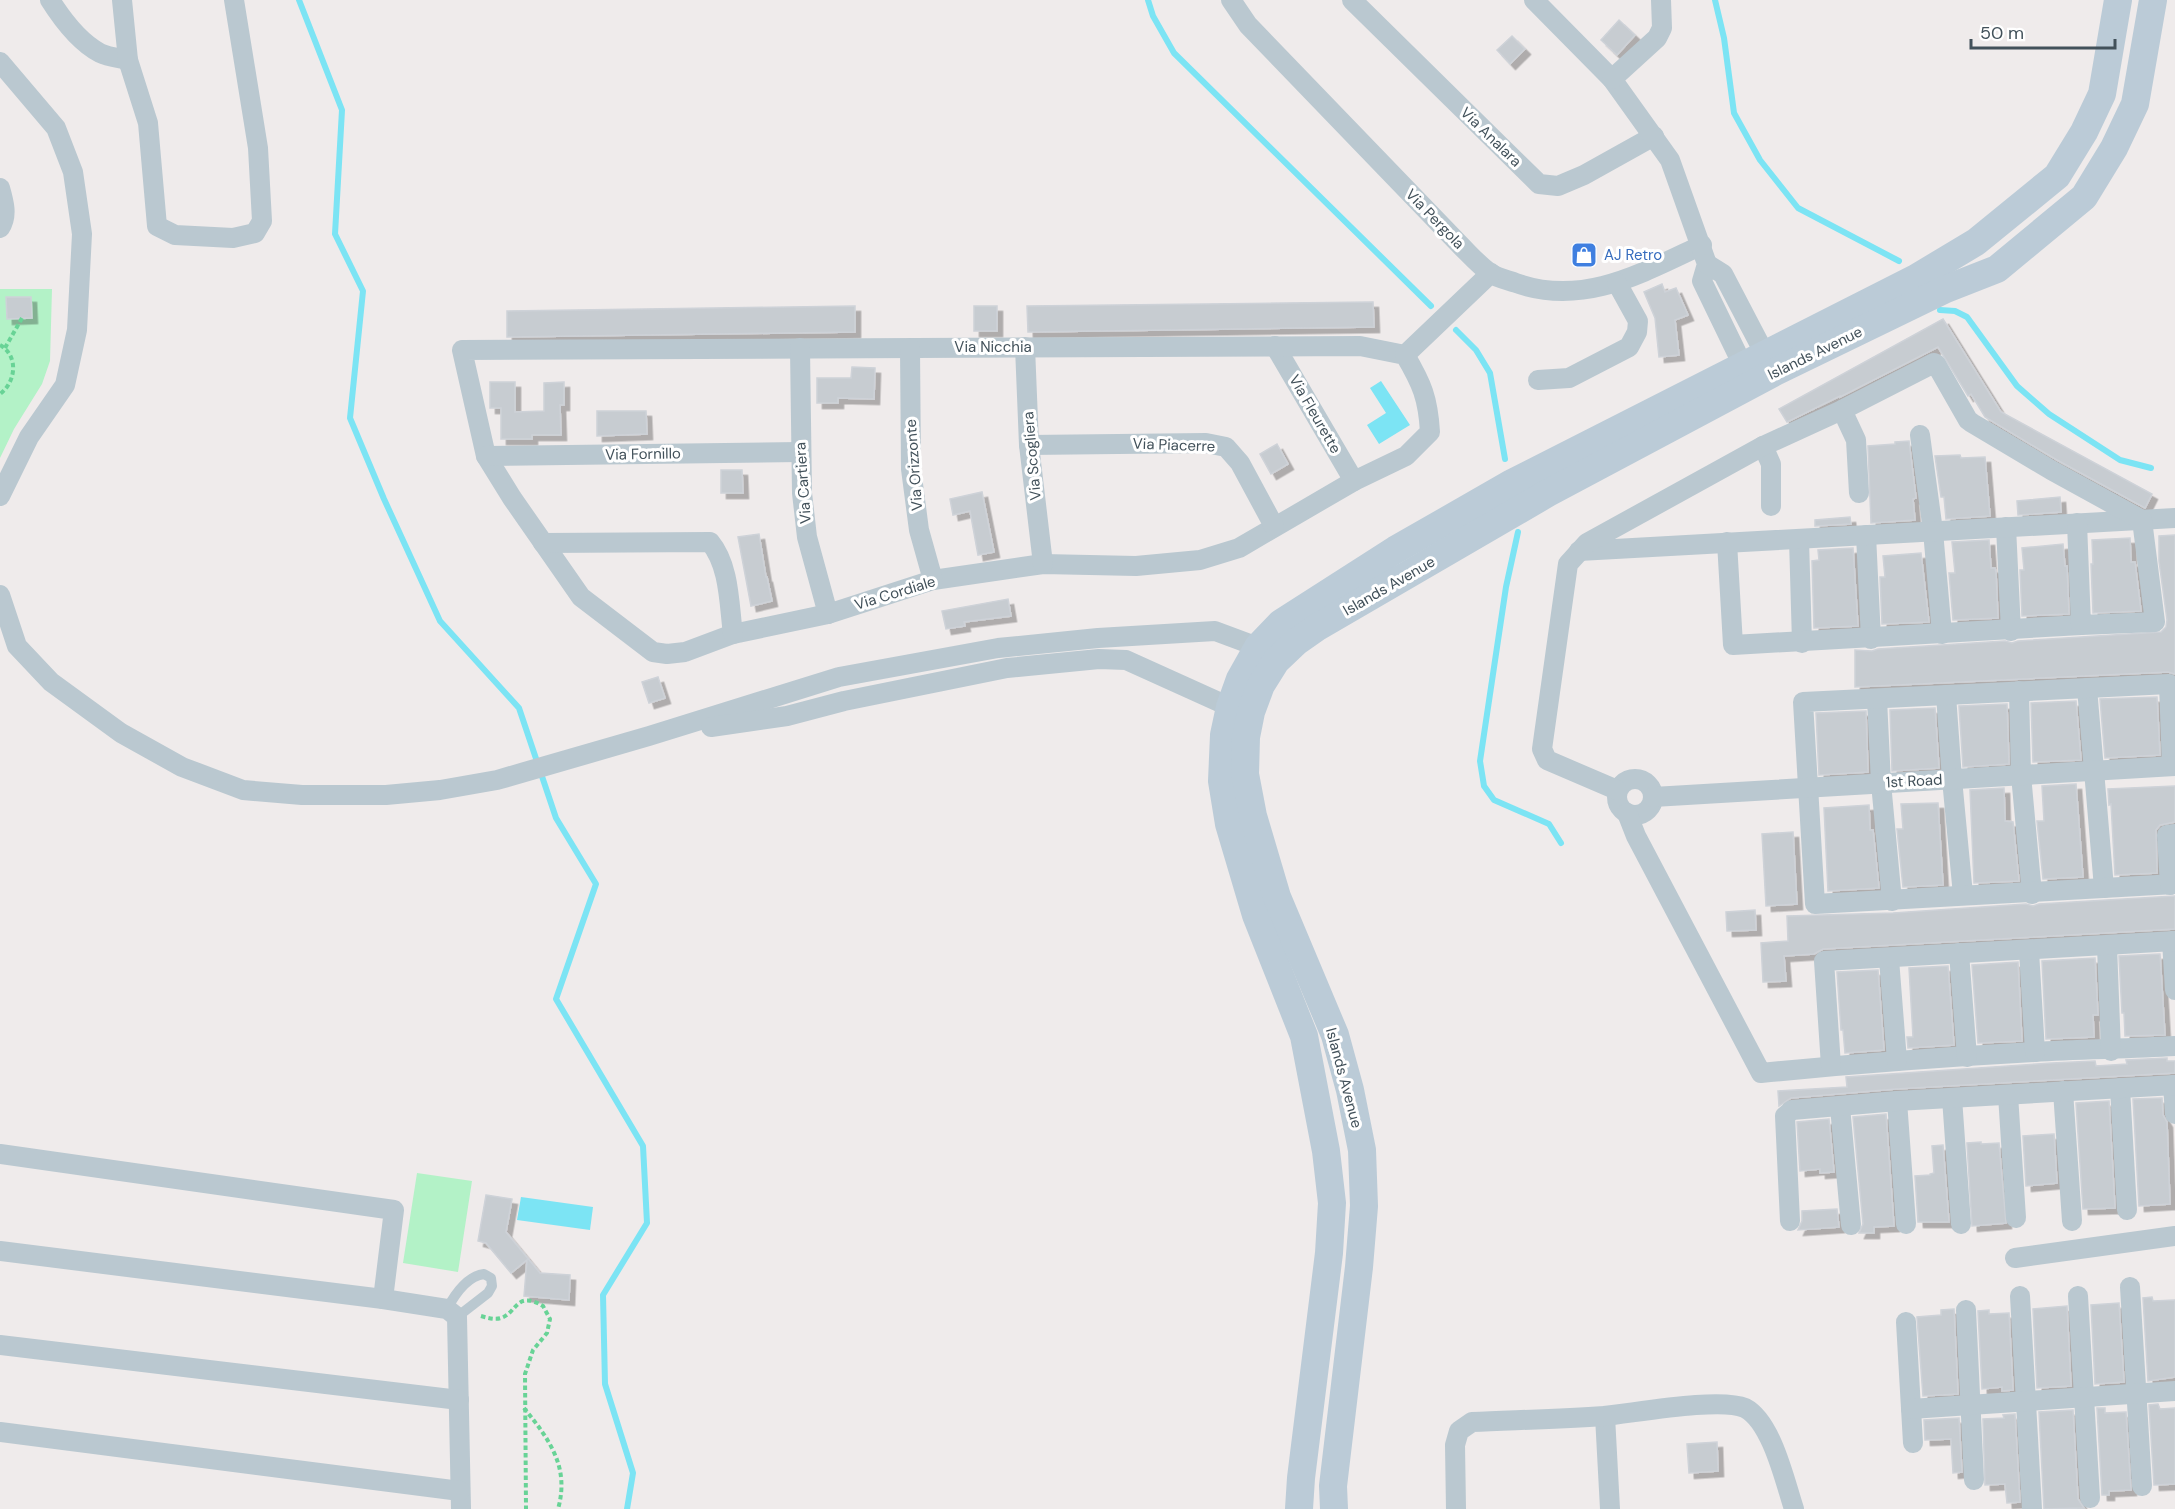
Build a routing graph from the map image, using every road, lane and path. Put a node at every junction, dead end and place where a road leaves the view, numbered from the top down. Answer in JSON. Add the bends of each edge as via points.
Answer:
{"nodes":[{"id":1,"x":50,"y":0,"type":"edge"},
{"id":2,"x":123,"y":0,"type":"edge"},
{"id":3,"x":234,"y":0,"type":"edge"},
{"id":4,"x":1231,"y":0,"type":"edge"},
{"id":5,"x":1352,"y":0,"type":"edge"},
{"id":6,"x":1534,"y":0,"type":"edge"},
{"id":7,"x":1661,"y":0,"type":"edge"},
{"id":8,"x":2118,"y":0,"type":"edge"},
{"id":9,"x":2153,"y":0,"type":"edge"},
{"id":10,"x":128,"y":60,"type":"junction"},
{"id":11,"x":0,"y":62,"type":"edge"},
{"id":12,"x":1612,"y":79,"type":"junction"},
{"id":13,"x":1654,"y":136,"type":"junction"},
{"id":14,"x":0,"y":188,"type":"edge"},
{"id":15,"x":0,"y":228,"type":"edge"},
{"id":16,"x":1705,"y":255,"type":"junction"},
{"id":17,"x":1491,"y":273,"type":"junction"},
{"id":18,"x":1617,"y":282,"type":"junction"},
{"id":19,"x":22,"y":318,"type":"dead end"},
{"id":20,"x":0,"y":345,"type":"edge"},
{"id":21,"x":1275,"y":346,"type":"junction"},
{"id":22,"x":1025,"y":347,"type":"junction"},
{"id":23,"x":5,"y":348,"type":"junction"},
{"id":24,"x":800,"y":348,"type":"junction"},
{"id":25,"x":910,"y":348,"type":"junction"},
{"id":26,"x":462,"y":350,"type":"joint"},
{"id":27,"x":1405,"y":355,"type":"junction"},
{"id":28,"x":1759,"y":370,"type":"junction"},
{"id":29,"x":1538,"y":380,"type":"dead end"},
{"id":30,"x":0,"y":394,"type":"edge"},
{"id":31,"x":1842,"y":410,"type":"junction"},
{"id":32,"x":1920,"y":435,"type":"dead end"},
{"id":33,"x":1029,"y":445,"type":"junction"},
{"id":34,"x":1763,"y":446,"type":"junction"},
{"id":35,"x":800,"y":452,"type":"junction"},
{"id":36,"x":486,"y":456,"type":"junction"},
{"id":37,"x":1354,"y":481,"type":"junction"},
{"id":38,"x":1859,"y":494,"type":"dead end"},
{"id":39,"x":0,"y":496,"type":"edge"},
{"id":40,"x":1771,"y":506,"type":"dead end"},
{"id":41,"x":2175,"y":518,"type":"edge"},
{"id":42,"x":2142,"y":520,"type":"junction"},
{"id":43,"x":2077,"y":523,"type":"junction"},
{"id":44,"x":1274,"y":526,"type":"junction"},
{"id":45,"x":2006,"y":527,"type":"junction"},
{"id":46,"x":1933,"y":531,"type":"junction"},
{"id":47,"x":1866,"y":535,"type":"junction"},
{"id":48,"x":1799,"y":538,"type":"junction"},
{"id":49,"x":1727,"y":542,"type":"junction"},
{"id":50,"x":543,"y":543,"type":"junction"},
{"id":51,"x":1579,"y":551,"type":"junction"},
{"id":52,"x":1043,"y":564,"type":"junction"},
{"id":53,"x":933,"y":580,"type":"junction"},
{"id":54,"x":0,"y":596,"type":"edge"},
{"id":55,"x":828,"y":614,"type":"junction"},
{"id":56,"x":2081,"y":625,"type":"junction"},
{"id":57,"x":2011,"y":631,"type":"junction"},
{"id":58,"x":733,"y":634,"type":"junction"},
{"id":59,"x":1942,"y":634,"type":"junction"},
{"id":60,"x":1125,"y":637,"type":"junction"},
{"id":61,"x":1870,"y":639,"type":"junction"},
{"id":62,"x":1802,"y":643,"type":"junction"},
{"id":63,"x":9,"y":645,"type":"edge"},
{"id":64,"x":1267,"y":654,"type":"junction"},
{"id":65,"x":1126,"y":660,"type":"junction"},
{"id":66,"x":2087,"y":688,"type":"junction"},
{"id":67,"x":2019,"y":691,"type":"junction"},
{"id":68,"x":1946,"y":695,"type":"junction"},
{"id":69,"x":1877,"y":699,"type":"junction"},
{"id":70,"x":1241,"y":709,"type":"junction"},
{"id":71,"x":649,"y":736,"type":"junction"},
{"id":72,"x":2173,"y":766,"type":"edge"},
{"id":73,"x":2093,"y":770,"type":"junction"},
{"id":74,"x":2021,"y":775,"type":"junction"},
{"id":75,"x":1952,"y":779,"type":"junction"},
{"id":76,"x":1881,"y":783,"type":"junction"},
{"id":77,"x":1807,"y":788,"type":"junction"},
{"id":78,"x":1617,"y":790,"type":"junction"},
{"id":79,"x":1653,"y":797,"type":"junction"},
{"id":80,"x":1627,"y":813,"type":"junction"},
{"id":81,"x":2175,"y":834,"type":"edge"},
{"id":82,"x":2172,"y":885,"type":"edge"},
{"id":83,"x":2104,"y":888,"type":"junction"},
{"id":84,"x":2032,"y":894,"type":"junction"},
{"id":85,"x":1964,"y":895,"type":"junction"},
{"id":86,"x":1892,"y":901,"type":"junction"},
{"id":87,"x":2174,"y":941,"type":"edge"},
{"id":88,"x":2107,"y":946,"type":"junction"},
{"id":89,"x":2029,"y":951,"type":"junction"},
{"id":90,"x":1959,"y":953,"type":"junction"},
{"id":91,"x":1889,"y":958,"type":"junction"},
{"id":92,"x":2175,"y":990,"type":"edge"},
{"id":93,"x":2175,"y":1046,"type":"edge"},
{"id":94,"x":2111,"y":1051,"type":"junction"},
{"id":95,"x":2035,"y":1052,"type":"junction"},
{"id":96,"x":1967,"y":1057,"type":"junction"},
{"id":97,"x":1897,"y":1061,"type":"junction"},
{"id":98,"x":1832,"y":1066,"type":"junction"},
{"id":99,"x":2174,"y":1085,"type":"edge"},
{"id":100,"x":2120,"y":1088,"type":"junction"},
{"id":101,"x":2063,"y":1091,"type":"junction"},
{"id":102,"x":2008,"y":1095,"type":"junction"},
{"id":103,"x":1952,"y":1098,"type":"junction"},
{"id":104,"x":1897,"y":1101,"type":"junction"},
{"id":105,"x":1840,"y":1107,"type":"junction"},
{"id":106,"x":2175,"y":1114,"type":"edge"},
{"id":107,"x":0,"y":1154,"type":"edge"},
{"id":108,"x":2127,"y":1210,"type":"dead end"},
{"id":109,"x":2016,"y":1218,"type":"dead end"},
{"id":110,"x":1790,"y":1221,"type":"dead end"},
{"id":111,"x":2072,"y":1221,"type":"dead end"},
{"id":112,"x":1906,"y":1224,"type":"dead end"},
{"id":113,"x":1961,"y":1224,"type":"dead end"},
{"id":114,"x":1851,"y":1225,"type":"dead end"},
{"id":115,"x":2175,"y":1236,"type":"edge"},
{"id":116,"x":0,"y":1251,"type":"edge"},
{"id":117,"x":2015,"y":1258,"type":"dead end"},
{"id":118,"x":2130,"y":1287,"type":"dead end"},
{"id":119,"x":2020,"y":1296,"type":"dead end"},
{"id":120,"x":2078,"y":1296,"type":"dead end"},
{"id":121,"x":383,"y":1299,"type":"junction"},
{"id":122,"x":457,"y":1311,"type":"junction"},
{"id":123,"x":1966,"y":1311,"type":"dead end"},
{"id":124,"x":1906,"y":1322,"type":"dead end"},
{"id":125,"x":0,"y":1345,"type":"edge"},
{"id":126,"x":2175,"y":1391,"type":"edge"},
{"id":127,"x":2135,"y":1393,"type":"junction"},
{"id":128,"x":2084,"y":1397,"type":"junction"},
{"id":129,"x":459,"y":1400,"type":"junction"},
{"id":130,"x":2027,"y":1401,"type":"junction"},
{"id":131,"x":1971,"y":1405,"type":"junction"},
{"id":132,"x":524,"y":1407,"type":"junction"},
{"id":133,"x":1911,"y":1409,"type":"junction"},
{"id":134,"x":1605,"y":1416,"type":"junction"},
{"id":135,"x":0,"y":1432,"type":"edge"},
{"id":136,"x":1913,"y":1443,"type":"dead end"},
{"id":137,"x":1974,"y":1480,"type":"dead end"},
{"id":138,"x":2142,"y":1486,"type":"dead end"},
{"id":139,"x":2090,"y":1498,"type":"dead end"},
{"id":140,"x":461,"y":1500,"type":"edge"},
{"id":141,"x":526,"y":1509,"type":"edge"},
{"id":142,"x":558,"y":1509,"type":"edge"},
{"id":143,"x":1299,"y":1509,"type":"edge"},
{"id":144,"x":1334,"y":1509,"type":"edge"},
{"id":145,"x":1456,"y":1509,"type":"edge"},
{"id":146,"x":1610,"y":1509,"type":"edge"},
{"id":147,"x":1794,"y":1509,"type":"edge"},
{"id":148,"x":2032,"y":1509,"type":"edge"}],
"edges":[{"from":1,"to":10,"type":"street","via":[[83,40],[100,52]]},
{"from":2,"to":10,"type":"street"},
{"from":3,"to":10,"type":"street","via":[[258,147],[262,221],[255,233],[233,238],[175,235],[157,226],[148,123]]},
{"from":4,"to":17,"type":"street","name":"Via Pergola","via":[[1248,25],[1462,248]]},
{"from":5,"to":13,"type":"street","name":"Via Analara","via":[[1539,184],[1558,186]]},
{"from":6,"to":12,"type":"street"},
{"from":7,"to":12,"type":"street","via":[[1662,28],[1657,38]]},
{"from":8,"to":28,"type":"street","name":"Islands Avenue","via":[[2102,93],[2057,176],[1976,243]]},
{"from":9,"to":28,"type":"street","name":"Islands Avenue","via":[[2135,104],[2084,197],[1997,270]]},
{"from":11,"to":39,"type":"street","via":[[56,128],[73,172],[82,234],[77,330],[65,385],[29,437]]},
{"from":12,"to":13,"type":"street"},
{"from":13,"to":16,"type":"street","via":[[1670,160]]},
{"from":14,"to":15,"type":"street","via":[[4,222]]},
{"from":16,"to":18,"type":"street","name":"Via Pergola"},
{"from":16,"to":28,"type":"street","via":[[1723,274]]},
{"from":17,"to":18,"type":"street","name":"Via Pergola","via":[[1556,292],[1581,291]]},
{"from":17,"to":27,"type":"street"},
{"from":18,"to":29,"type":"street","via":[[1638,321],[1629,347],[1569,378]]},
{"from":19,"to":23,"type":"path"},
{"from":20,"to":23,"type":"path"},
{"from":21,"to":22,"type":"street","name":"Via Nicchia"},
{"from":21,"to":27,"type":"street","name":"Via Nicchia","via":[[1360,346]]},
{"from":21,"to":37,"type":"street","name":"Via Fleurette"},
{"from":22,"to":25,"type":"street","name":"Via Nicchia"},
{"from":22,"to":33,"type":"street","name":"Via Scogliera"},
{"from":23,"to":30,"type":"path","via":[[13,359],[14,371],[11,382]]},
{"from":24,"to":25,"type":"street","name":"Via Nicchia"},
{"from":24,"to":26,"type":"street","name":"Via Nicchia"},
{"from":24,"to":35,"type":"street","name":"Via Cartiera"},
{"from":25,"to":53,"type":"street","name":"Via Orizzonte","via":[[911,469],[919,530]]},
{"from":26,"to":36,"type":"street","name":"Via Cordiale"},
{"from":27,"to":37,"type":"street","name":"Via Cordiale","via":[[1419,378],[1429,408],[1430,432],[1407,456]]},
{"from":28,"to":64,"type":"street","name":"Islands Avenue","via":[[1512,483],[1395,550],[1281,623]]},
{"from":31,"to":34,"type":"street"},
{"from":31,"to":38,"type":"street","via":[[1856,440]]},
{"from":31,"to":42,"type":"street","via":[[1934,363],[1968,420]]},
{"from":32,"to":46,"type":"street"},
{"from":33,"to":44,"type":"street","name":"Via Piacerre","via":[[1206,443],[1226,447],[1240,463]]},
{"from":33,"to":52,"type":"street","name":"Via Scogliera"},
{"from":34,"to":40,"type":"street","via":[[1771,464]]},
{"from":34,"to":51,"type":"street"},
{"from":35,"to":36,"type":"street","name":"Via Fornillo"},
{"from":35,"to":55,"type":"street","name":"Via Cartiera","via":[[807,537]]},
{"from":36,"to":50,"type":"street","name":"Via Cordiale"},
{"from":37,"to":44,"type":"street","name":"Via Cordiale"},
{"from":41,"to":42,"type":"street"},
{"from":42,"to":43,"type":"street"},
{"from":42,"to":56,"type":"street","via":[[2155,622]]},
{"from":43,"to":45,"type":"street"},
{"from":43,"to":56,"type":"street"},
{"from":44,"to":52,"type":"street","name":"Via Cordiale","via":[[1239,548],[1200,560],[1136,566]]},
{"from":45,"to":46,"type":"street"},
{"from":45,"to":57,"type":"street"},
{"from":46,"to":47,"type":"street"},
{"from":46,"to":59,"type":"street"},
{"from":47,"to":48,"type":"street"},
{"from":47,"to":61,"type":"street"},
{"from":48,"to":49,"type":"street"},
{"from":48,"to":62,"type":"street"},
{"from":49,"to":51,"type":"street"},
{"from":49,"to":62,"type":"street","via":[[1733,645]]},
{"from":50,"to":58,"type":"street","name":"Via Cordiale","via":[[581,597],[653,652],[685,652]]},
{"from":50,"to":58,"type":"street","via":[[710,542],[723,567]]},
{"from":51,"to":78,"type":"street","via":[[1568,564],[1542,749],[1547,760]]},
{"from":52,"to":53,"type":"street","name":"Via Cordiale"},
{"from":53,"to":55,"type":"street","name":"Via Cordiale"},
{"from":54,"to":63,"type":"street"},
{"from":55,"to":58,"type":"street","name":"Via Cordiale"},
{"from":56,"to":57,"type":"street"},
{"from":57,"to":59,"type":"street"},
{"from":59,"to":61,"type":"street"},
{"from":60,"to":64,"type":"street","via":[[1215,631]]},
{"from":60,"to":65,"type":"street"},
{"from":60,"to":71,"type":"street","via":[[998,648],[839,677]]},
{"from":61,"to":62,"type":"street"},
{"from":63,"to":71,"type":"street","via":[[121,733],[182,767],[243,790],[386,795],[440,790],[497,780]]},
{"from":64,"to":70,"type":"street","name":"Islands Avenue","via":[[1261,685]]},
{"from":65,"to":70,"type":"street"},
{"from":65,"to":71,"type":"street","via":[[1099,659],[1007,669],[844,700],[787,716]]},
{"from":66,"to":67,"type":"street"},
{"from":66,"to":72,"type":"street","via":[[2169,684]]},
{"from":66,"to":73,"type":"street"},
{"from":67,"to":68,"type":"street"},
{"from":67,"to":74,"type":"street"},
{"from":68,"to":69,"type":"street"},
{"from":68,"to":75,"type":"street"},
{"from":69,"to":76,"type":"street"},
{"from":69,"to":77,"type":"street","via":[[1803,702]]},
{"from":70,"to":143,"type":"street","name":"Islands Avenue","via":[[1224,735],[1222,781],[1229,824],[1256,915],[1304,1036],[1332,1203]]},
{"from":70,"to":144,"type":"street","name":"Islands Avenue","via":[[1246,737],[1245,774],[1253,816],[1277,897],[1335,1035],[1362,1150],[1364,1206],[1333,1486]]},
{"from":72,"to":73,"type":"street","name":"1st Road"},
{"from":73,"to":74,"type":"street","name":"1st Road"},
{"from":73,"to":83,"type":"street"},
{"from":74,"to":75,"type":"street","name":"1st Road"},
{"from":74,"to":84,"type":"street"},
{"from":75,"to":76,"type":"street","name":"1st Road"},
{"from":75,"to":85,"type":"street"},
{"from":76,"to":77,"type":"street","name":"1st Road"},
{"from":76,"to":86,"type":"street"},
{"from":77,"to":79,"type":"street","name":"1st Road"},
{"from":77,"to":86,"type":"street","via":[[1815,904]]},
{"from":78,"to":79,"type":"street","via":[[1634,778],[1647,784]]},
{"from":78,"to":80,"type":"street","via":[[1620,807]]},
{"from":79,"to":80,"type":"street","via":[[1644,812]]},
{"from":80,"to":98,"type":"street","via":[[1761,1073]]},
{"from":81,"to":82,"type":"street","via":[[2167,835]]},
{"from":82,"to":83,"type":"street"},
{"from":83,"to":84,"type":"street"},
{"from":84,"to":85,"type":"street"},
{"from":85,"to":86,"type":"street"},
{"from":87,"to":88,"type":"street"},
{"from":87,"to":92,"type":"street"},
{"from":88,"to":89,"type":"street"},
{"from":88,"to":94,"type":"street"},
{"from":89,"to":90,"type":"street"},
{"from":89,"to":95,"type":"street"},
{"from":90,"to":91,"type":"street"},
{"from":90,"to":96,"type":"street"},
{"from":91,"to":97,"type":"street"},
{"from":91,"to":98,"type":"street","via":[[1824,961]]},
{"from":93,"to":94,"type":"street"},
{"from":94,"to":95,"type":"street"},
{"from":95,"to":96,"type":"street"},
{"from":96,"to":97,"type":"street"},
{"from":97,"to":98,"type":"street"},
{"from":99,"to":100,"type":"street"},
{"from":99,"to":106,"type":"street"},
{"from":100,"to":101,"type":"street"},
{"from":100,"to":108,"type":"street"},
{"from":101,"to":102,"type":"street"},
{"from":101,"to":111,"type":"street"},
{"from":102,"to":103,"type":"street"},
{"from":102,"to":109,"type":"street"},
{"from":103,"to":104,"type":"street"},
{"from":103,"to":113,"type":"street"},
{"from":104,"to":105,"type":"street"},
{"from":104,"to":112,"type":"street"},
{"from":105,"to":110,"type":"street","via":[[1792,1110],[1785,1116]]},
{"from":105,"to":114,"type":"street"},
{"from":107,"to":121,"type":"street","via":[[394,1210]]},
{"from":115,"to":117,"type":"street"},
{"from":116,"to":121,"type":"street"},
{"from":118,"to":127,"type":"street"},
{"from":119,"to":130,"type":"street"},
{"from":120,"to":128,"type":"street"},
{"from":121,"to":122,"type":"street"},
{"from":122,"to":129,"type":"street"},
{"from":122,"to":132,"type":"path","via":[[496,1319],[529,1300],[548,1311],[550,1326],[533,1350],[525,1374]]},
{"from":123,"to":131,"type":"street"},
{"from":124,"to":133,"type":"street"},
{"from":125,"to":129,"type":"street"},
{"from":126,"to":127,"type":"street"},
{"from":127,"to":128,"type":"street"},
{"from":127,"to":138,"type":"street"},
{"from":128,"to":130,"type":"street"},
{"from":128,"to":139,"type":"street"},
{"from":129,"to":140,"type":"street"},
{"from":130,"to":131,"type":"street"},
{"from":130,"to":148,"type":"street"},
{"from":131,"to":133,"type":"street"},
{"from":131,"to":137,"type":"street"},
{"from":132,"to":141,"type":"path"},
{"from":132,"to":142,"type":"path","via":[[545,1434],[557,1460],[561,1476]]},
{"from":133,"to":136,"type":"street"},
{"from":134,"to":145,"type":"street","via":[[1472,1422],[1459,1431],[1455,1445]]},
{"from":134,"to":146,"type":"street"},
{"from":134,"to":147,"type":"street","via":[[1724,1403],[1745,1409],[1758,1420],[1772,1443]]},
{"from":135,"to":140,"type":"street"}]}
